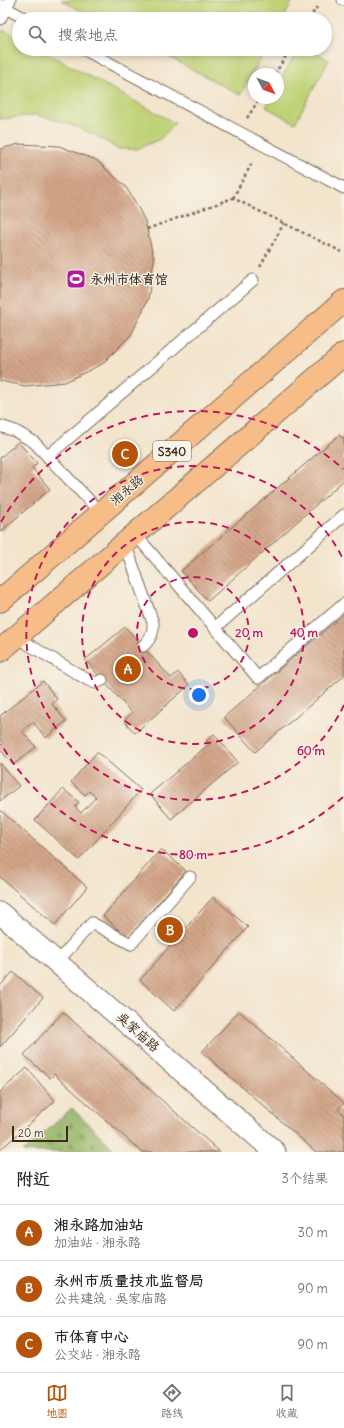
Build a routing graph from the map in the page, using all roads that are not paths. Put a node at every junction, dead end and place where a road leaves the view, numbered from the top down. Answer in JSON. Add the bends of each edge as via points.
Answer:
{"nodes":[{"id":1,"x":5,"y":4,"type":"edge"},
{"id":2,"x":16,"y":12,"type":"edge"},
{"id":3,"x":0,"y":18,"type":"edge"},
{"id":4,"x":95,"y":56,"type":"edge"},
{"id":5,"x":344,"y":188,"type":"edge"},
{"id":6,"x":253,"y":280,"type":"road end"},
{"id":7,"x":344,"y":301,"type":"edge"},
{"id":8,"x":344,"y":354,"type":"edge"},
{"id":9,"x":0,"y":426,"type":"edge"},
{"id":10,"x":48,"y":456,"type":"junction"},
{"id":11,"x":101,"y":513,"type":"junction"},
{"id":12,"x":344,"y":515,"type":"edge"},
{"id":13,"x":130,"y":538,"type":"junction"},
{"id":14,"x":0,"y":601,"type":"edge"},
{"id":15,"x":344,"y":604,"type":"edge"},
{"id":16,"x":215,"y":628,"type":"junction"},
{"id":17,"x":16,"y":637,"type":"junction"},
{"id":18,"x":143,"y":646,"type":"dead end"},
{"id":19,"x":0,"y":651,"type":"edge"},
{"id":20,"x":102,"y":680,"type":"dead end"},
{"id":21,"x":190,"y":877,"type":"dead end"},
{"id":22,"x":0,"y":913,"type":"edge"},
{"id":23,"x":57,"y":962,"type":"junction"},
{"id":24,"x":275,"y":1152,"type":"edge"}],
"edges":[{"from":1,"to":2,"type":"lane"},
{"from":1,"to":3,"type":"lane"},
{"from":4,"to":5,"type":"lane"},
{"from":6,"to":10,"type":"lane"},
{"from":7,"to":11,"type":"main road","name":"湘永路","number":"S340"},
{"from":8,"to":13,"type":"main road","number":"S340"},
{"from":9,"to":10,"type":"lane","via":[[34,442]]},
{"from":10,"to":11,"type":"lane"},
{"from":11,"to":14,"type":"main road","name":"湘永路","number":"S340"},
{"from":12,"to":16,"type":"lane"},
{"from":13,"to":16,"type":"lane"},
{"from":13,"to":17,"type":"main road","number":"S340"},
{"from":13,"to":18,"type":"lane","via":[[154,631]]},
{"from":15,"to":16,"type":"lane","via":[[258,678]]},
{"from":17,"to":19,"type":"main road","number":"S340"},
{"from":17,"to":20,"type":"lane","via":[[88,680],[96,683]]},
{"from":21,"to":23,"type":"lane","via":[[131,944],[92,923]]},
{"from":22,"to":23,"type":"street","name":"吴家庙路"},
{"from":23,"to":24,"type":"street","name":"吴家庙路"}]}
